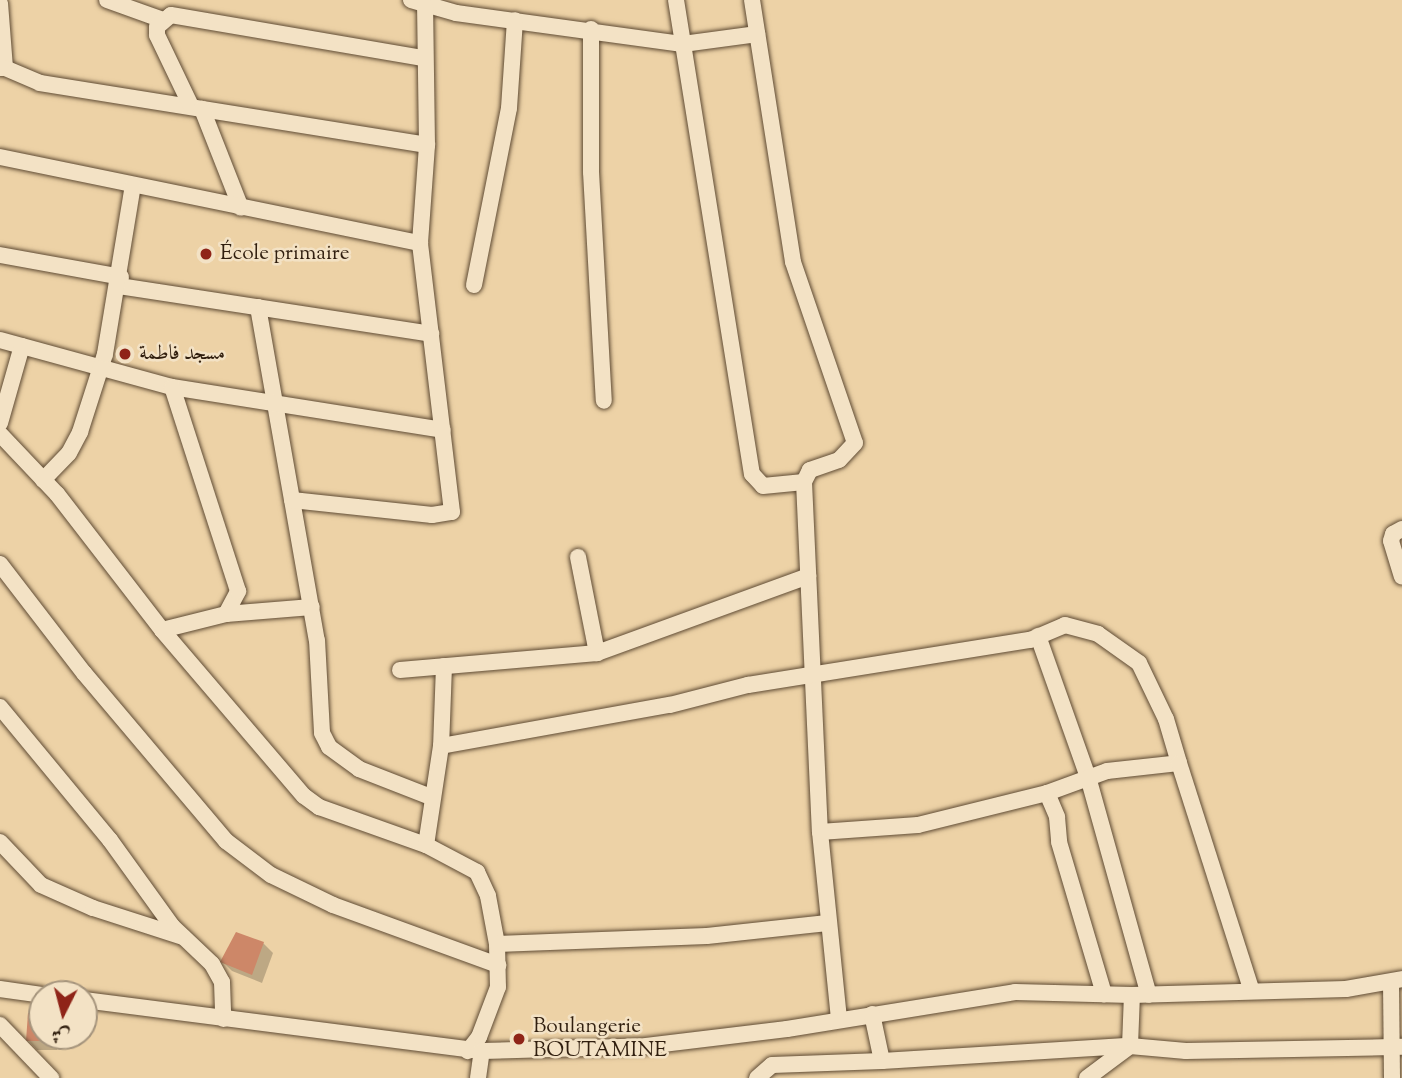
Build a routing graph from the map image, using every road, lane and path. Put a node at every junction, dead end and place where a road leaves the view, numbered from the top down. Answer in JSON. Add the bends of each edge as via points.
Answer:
{"nodes":[{"id":1,"x":107,"y":0,"type":"edge"},
{"id":2,"x":676,"y":0,"type":"edge"},
{"id":3,"x":752,"y":0,"type":"edge"},
{"id":4,"x":0,"y":3,"type":"edge"},
{"id":5,"x":418,"y":3,"type":"edge"},
{"id":6,"x":184,"y":7,"type":"edge"},
{"id":7,"x":163,"y":20,"type":"junction"},
{"id":8,"x":515,"y":20,"type":"junction"},
{"id":9,"x":591,"y":29,"type":"junction"},
{"id":10,"x":757,"y":34,"type":"junction"},
{"id":11,"x":683,"y":44,"type":"junction"},
{"id":12,"x":424,"y":58,"type":"junction"},
{"id":13,"x":2,"y":68,"type":"edge"},
{"id":14,"x":197,"y":108,"type":"junction"},
{"id":15,"x":427,"y":145,"type":"junction"},
{"id":16,"x":0,"y":157,"type":"edge"},
{"id":17,"x":134,"y":185,"type":"junction"},
{"id":18,"x":242,"y":208,"type":"junction"},
{"id":19,"x":420,"y":243,"type":"junction"},
{"id":20,"x":0,"y":255,"type":"edge"},
{"id":21,"x":120,"y":281,"type":"junction"},
{"id":22,"x":474,"y":285,"type":"dead end"},
{"id":23,"x":258,"y":307,"type":"junction"},
{"id":24,"x":431,"y":334,"type":"junction"},
{"id":25,"x":0,"y":340,"type":"edge"},
{"id":26,"x":22,"y":346,"type":"junction"},
{"id":27,"x":99,"y":368,"type":"junction"},
{"id":28,"x":172,"y":387,"type":"junction"},
{"id":29,"x":604,"y":401,"type":"dead end"},
{"id":30,"x":273,"y":403,"type":"junction"},
{"id":31,"x":0,"y":423,"type":"edge"},
{"id":32,"x":443,"y":430,"type":"junction"},
{"id":33,"x":0,"y":434,"type":"edge"},
{"id":34,"x":43,"y":480,"type":"junction"},
{"id":35,"x":804,"y":482,"type":"junction"},
{"id":36,"x":292,"y":500,"type":"junction"},
{"id":37,"x":1402,"y":529,"type":"edge"},
{"id":38,"x":578,"y":557,"type":"dead end"},
{"id":39,"x":0,"y":564,"type":"edge"},
{"id":40,"x":808,"y":576,"type":"junction"},
{"id":41,"x":1402,"y":576,"type":"edge"},
{"id":42,"x":312,"y":607,"type":"junction"},
{"id":43,"x":226,"y":614,"type":"junction"},
{"id":44,"x":162,"y":630,"type":"junction"},
{"id":45,"x":1038,"y":636,"type":"junction"},
{"id":46,"x":597,"y":653,"type":"junction"},
{"id":47,"x":444,"y":666,"type":"junction"},
{"id":48,"x":400,"y":670,"type":"dead end"},
{"id":49,"x":812,"y":678,"type":"junction"},
{"id":50,"x":0,"y":707,"type":"edge"},
{"id":51,"x":441,"y":746,"type":"junction"},
{"id":52,"x":1179,"y":764,"type":"junction"},
{"id":53,"x":1088,"y":777,"type":"junction"},
{"id":54,"x":1046,"y":793,"type":"junction"},
{"id":55,"x":431,"y":797,"type":"junction"},
{"id":56,"x":820,"y":832,"type":"junction"},
{"id":57,"x":0,"y":842,"type":"edge"},
{"id":58,"x":426,"y":845,"type":"junction"},
{"id":59,"x":827,"y":923,"type":"junction"},
{"id":60,"x":185,"y":938,"type":"junction"},
{"id":61,"x":497,"y":944,"type":"junction"},
{"id":62,"x":498,"y":965,"type":"junction"},
{"id":63,"x":1396,"y":980,"type":"edge"},
{"id":64,"x":0,"y":989,"type":"edge"},
{"id":65,"x":1251,"y":989,"type":"junction"},
{"id":66,"x":28,"y":993,"type":"edge"},
{"id":67,"x":1104,"y":994,"type":"junction"},
{"id":68,"x":1132,"y":995,"type":"junction"},
{"id":69,"x":1149,"y":995,"type":"junction"},
{"id":70,"x":98,"y":1002,"type":"edge"},
{"id":71,"x":873,"y":1014,"type":"junction"},
{"id":72,"x":223,"y":1020,"type":"junction"},
{"id":73,"x":839,"y":1020,"type":"junction"},
{"id":74,"x":0,"y":1025,"type":"edge"},
{"id":75,"x":1130,"y":1046,"type":"junction"},
{"id":76,"x":1397,"y":1047,"type":"edge"},
{"id":77,"x":475,"y":1051,"type":"junction"},
{"id":78,"x":882,"y":1061,"type":"junction"},
{"id":79,"x":51,"y":1078,"type":"edge"},
{"id":80,"x":479,"y":1078,"type":"edge"},
{"id":81,"x":757,"y":1078,"type":"edge"},
{"id":82,"x":1087,"y":1078,"type":"edge"},
{"id":83,"x":1392,"y":1078,"type":"edge"}],
"edges":[{"from":1,"to":7,"type":"street"},
{"from":2,"to":11,"type":"street"},
{"from":3,"to":10,"type":"street"},
{"from":4,"to":13,"type":"street"},
{"from":5,"to":8,"type":"street"},
{"from":5,"to":12,"type":"street"},
{"from":6,"to":7,"type":"street"},
{"from":6,"to":12,"type":"street"},
{"from":7,"to":14,"type":"street","via":[[157,35]]},
{"from":8,"to":9,"type":"street"},
{"from":8,"to":22,"type":"street","via":[[509,108]]},
{"from":9,"to":11,"type":"street"},
{"from":9,"to":29,"type":"street","via":[[591,172]]},
{"from":10,"to":11,"type":"street"},
{"from":10,"to":35,"type":"street","via":[[793,262],[855,443],[839,460],[810,470]]},
{"from":11,"to":35,"type":"street","via":[[752,474],[763,486]]},
{"from":12,"to":15,"type":"street"},
{"from":13,"to":14,"type":"street","via":[[40,83]]},
{"from":14,"to":15,"type":"street"},
{"from":14,"to":18,"type":"street"},
{"from":15,"to":19,"type":"street"},
{"from":16,"to":17,"type":"street"},
{"from":17,"to":18,"type":"street"},
{"from":17,"to":21,"type":"street"},
{"from":18,"to":19,"type":"street"},
{"from":19,"to":24,"type":"street"},
{"from":20,"to":21,"type":"street"},
{"from":21,"to":23,"type":"street"},
{"from":21,"to":27,"type":"street"},
{"from":23,"to":24,"type":"street"},
{"from":23,"to":30,"type":"street"},
{"from":24,"to":32,"type":"street"},
{"from":25,"to":26,"type":"street"},
{"from":26,"to":27,"type":"street"},
{"from":26,"to":31,"type":"street"},
{"from":27,"to":28,"type":"street"},
{"from":27,"to":34,"type":"street","via":[[74,443]]},
{"from":28,"to":30,"type":"street"},
{"from":28,"to":43,"type":"street","via":[[238,591]]},
{"from":30,"to":32,"type":"street"},
{"from":30,"to":36,"type":"street"},
{"from":32,"to":36,"type":"street","via":[[453,506],[447,515]]},
{"from":33,"to":34,"type":"street"},
{"from":34,"to":44,"type":"street"},
{"from":35,"to":40,"type":"street"},
{"from":36,"to":42,"type":"street"},
{"from":37,"to":41,"type":"street","via":[[1392,534],[1391,541]]},
{"from":38,"to":46,"type":"street"},
{"from":39,"to":62,"type":"street","via":[[84,673],[226,841],[271,875],[332,905]]},
{"from":40,"to":46,"type":"street"},
{"from":40,"to":49,"type":"street"},
{"from":42,"to":43,"type":"street"},
{"from":42,"to":55,"type":"street","via":[[322,733],[329,747],[359,769]]},
{"from":43,"to":44,"type":"street"},
{"from":44,"to":58,"type":"street","via":[[304,796],[319,807]]},
{"from":45,"to":49,"type":"street"},
{"from":45,"to":52,"type":"street","via":[[1077,625],[1121,647],[1139,663]]},
{"from":45,"to":53,"type":"street"},
{"from":46,"to":47,"type":"street"},
{"from":47,"to":48,"type":"street"},
{"from":47,"to":51,"type":"street"},
{"from":49,"to":51,"type":"street","via":[[748,685],[670,705]]},
{"from":49,"to":56,"type":"street"},
{"from":50,"to":60,"type":"street"},
{"from":51,"to":55,"type":"street"},
{"from":52,"to":53,"type":"street"},
{"from":52,"to":65,"type":"street"},
{"from":53,"to":54,"type":"street"},
{"from":53,"to":69,"type":"street"},
{"from":54,"to":56,"type":"street","via":[[918,825]]},
{"from":54,"to":67,"type":"street","via":[[1057,817],[1059,842]]},
{"from":55,"to":58,"type":"street"},
{"from":56,"to":59,"type":"street"},
{"from":57,"to":60,"type":"street","via":[[41,885],[93,908]]},
{"from":58,"to":61,"type":"street","via":[[477,872],[488,896]]},
{"from":59,"to":61,"type":"street","via":[[707,936]]},
{"from":59,"to":73,"type":"street"},
{"from":60,"to":72,"type":"street","via":[[212,964],[222,982]]},
{"from":61,"to":62,"type":"street"},
{"from":62,"to":77,"type":"street","via":[[498,987]]},
{"from":63,"to":65,"type":"street","via":[[1370,988]]},
{"from":63,"to":76,"type":"street"},
{"from":64,"to":66,"type":"street"},
{"from":65,"to":69,"type":"street"},
{"from":67,"to":68,"type":"street"},
{"from":67,"to":71,"type":"street","via":[[1015,992]]},
{"from":68,"to":69,"type":"street"},
{"from":68,"to":75,"type":"street"},
{"from":70,"to":72,"type":"street"},
{"from":71,"to":73,"type":"street"},
{"from":71,"to":78,"type":"street"},
{"from":72,"to":77,"type":"street"},
{"from":73,"to":77,"type":"street","via":[[646,1046]]},
{"from":74,"to":79,"type":"street"},
{"from":75,"to":76,"type":"street","via":[[1186,1051]]},
{"from":75,"to":78,"type":"street"},
{"from":75,"to":82,"type":"street"},
{"from":76,"to":83,"type":"street"},
{"from":77,"to":80,"type":"street"},
{"from":78,"to":81,"type":"street","via":[[772,1065]]}]}
